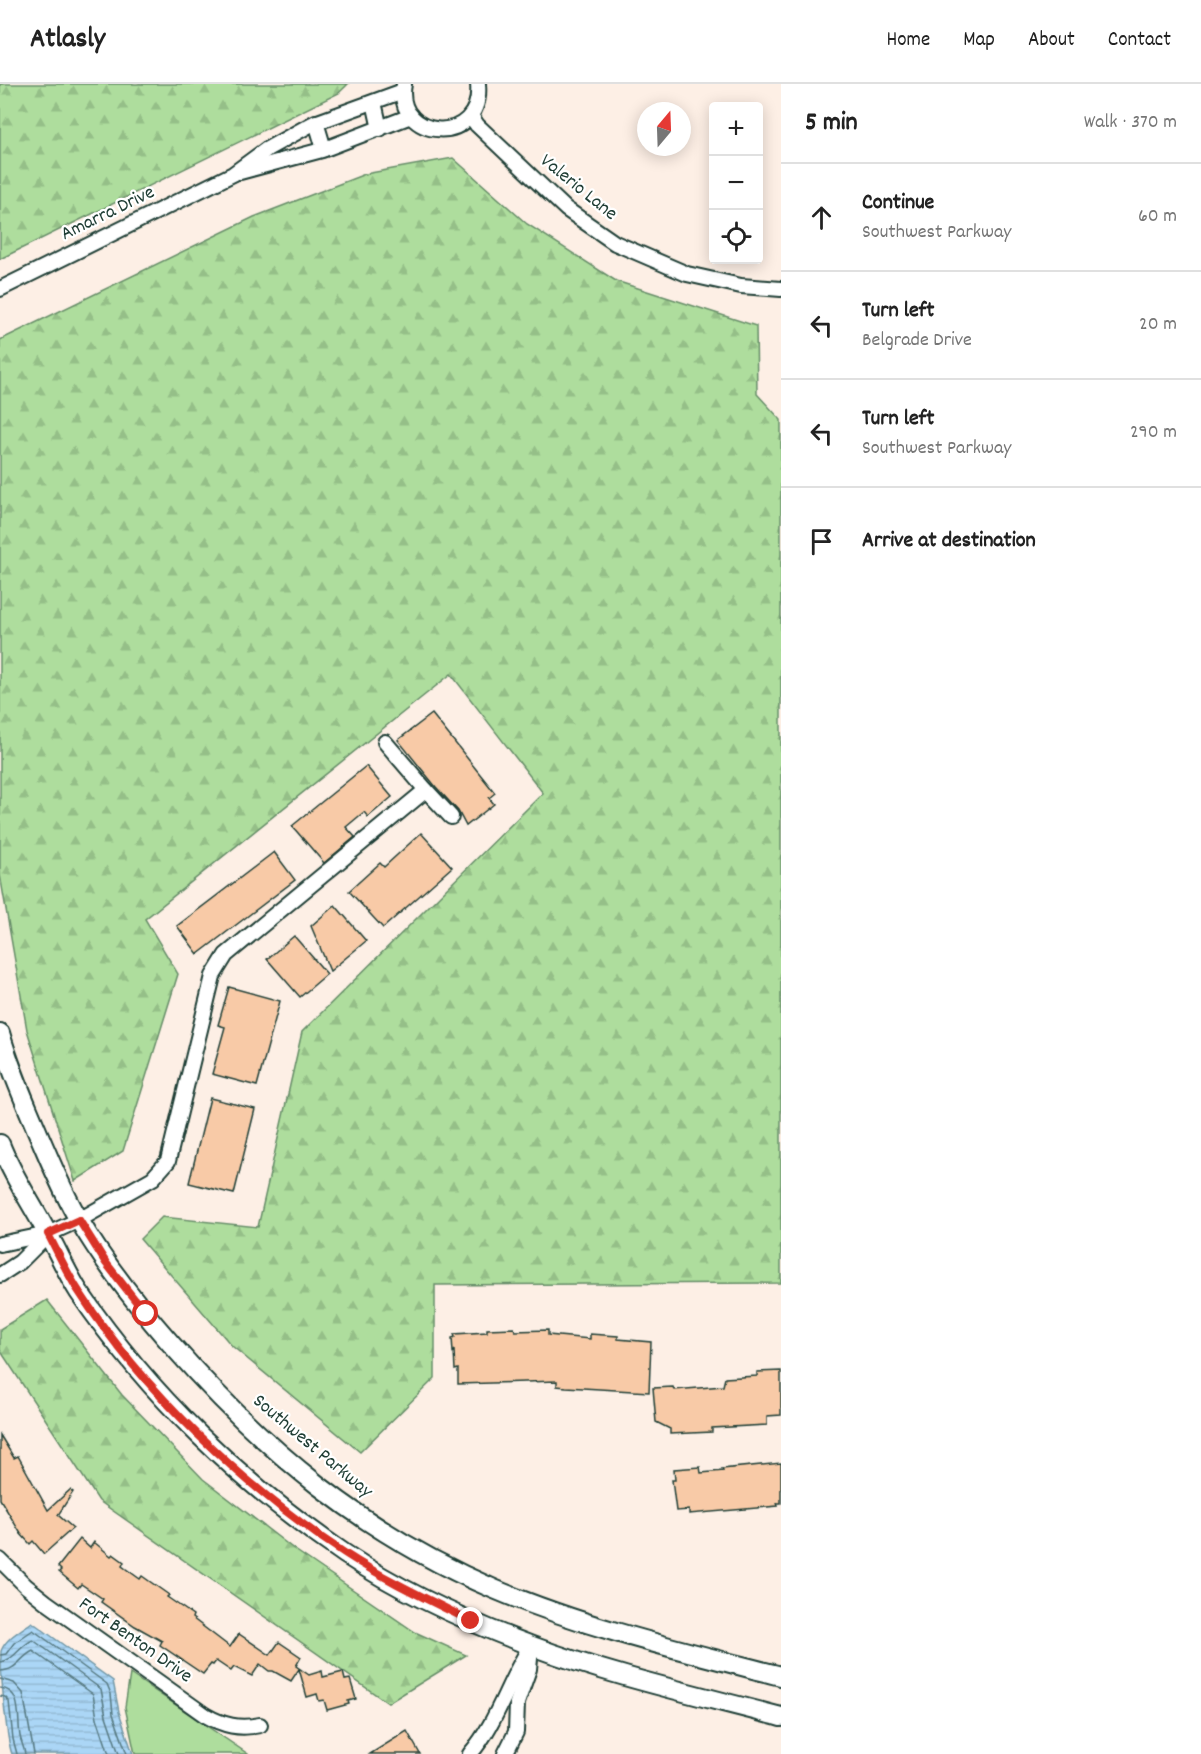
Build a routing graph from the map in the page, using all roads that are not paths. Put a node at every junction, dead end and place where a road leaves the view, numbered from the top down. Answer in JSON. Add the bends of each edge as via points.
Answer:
{"nodes":[{"id":1,"x":478,"y":84,"type":"edge"},
{"id":2,"x":403,"y":88,"type":"edge"},
{"id":3,"x":374,"y":102,"type":"junction"},
{"id":4,"x":411,"y":116,"type":"junction"},
{"id":5,"x":471,"y":116,"type":"junction"},
{"id":6,"x":316,"y":122,"type":"junction"},
{"id":7,"x":380,"y":129,"type":"junction"},
{"id":8,"x":324,"y":149,"type":"junction"},
{"id":9,"x":232,"y":174,"type":"junction"},
{"id":10,"x":0,"y":289,"type":"edge"},
{"id":11,"x":781,"y":289,"type":"edge"},
{"id":12,"x":385,"y":742,"type":"dead end"},
{"id":13,"x":426,"y":790,"type":"junction"},
{"id":14,"x":452,"y":818,"type":"dead end"},
{"id":15,"x":0,"y":1033,"type":"edge"},
{"id":16,"x":0,"y":1144,"type":"edge"},
{"id":17,"x":79,"y":1220,"type":"junction"},
{"id":18,"x":48,"y":1234,"type":"junction"},
{"id":19,"x":0,"y":1244,"type":"edge"},
{"id":20,"x":0,"y":1275,"type":"edge"},
{"id":21,"x":0,"y":1560,"type":"edge"},
{"id":22,"x":531,"y":1646,"type":"junction"},
{"id":23,"x":781,"y":1676,"type":"edge"},
{"id":24,"x":781,"y":1718,"type":"edge"},
{"id":25,"x":260,"y":1725,"type":"dead end"},
{"id":26,"x":470,"y":1754,"type":"edge"},
{"id":27,"x":505,"y":1754,"type":"edge"}],
"edges":[{"from":1,"to":5,"type":"street","via":[[479,95]]},
{"from":2,"to":3,"type":"street","name":"Amarra Drive"},
{"from":2,"to":4,"type":"street"},
{"from":3,"to":6,"type":"street","name":"Amarra Drive"},
{"from":3,"to":7,"type":"street"},
{"from":4,"to":5,"type":"street","via":[[430,129],[441,130],[452,129]]},
{"from":4,"to":7,"type":"street","name":"Amarra Drive"},
{"from":5,"to":11,"type":"street","name":"Valerio Lane","via":[[566,209],[615,243],[687,274],[741,286]]},
{"from":6,"to":8,"type":"street"},
{"from":6,"to":9,"type":"street","name":"Amarra Drive"},
{"from":7,"to":8,"type":"street","name":"Amarra Drive"},
{"from":8,"to":9,"type":"street","name":"Amarra Drive"},
{"from":9,"to":10,"type":"street","name":"Amarra Drive"},
{"from":12,"to":13,"type":"street"},
{"from":13,"to":14,"type":"street"},
{"from":13,"to":17,"type":"street","via":[[226,955],[213,976],[168,1161],[153,1178]]},
{"from":15,"to":17,"type":"main road","name":"Southwest Parkway","via":[[10,1068]]},
{"from":16,"to":18,"type":"main road"},
{"from":17,"to":18,"type":"street"},
{"from":17,"to":23,"type":"main road","name":"Southwest Parkway","via":[[106,1263],[211,1389],[323,1491],[380,1529],[440,1563],[549,1611]]},
{"from":18,"to":19,"type":"street"},
{"from":18,"to":20,"type":"street","via":[[20,1262]]},
{"from":18,"to":22,"type":"main road","via":[[78,1290],[116,1342],[164,1400],[221,1456],[346,1554],[409,1591]]},
{"from":21,"to":25,"type":"street","name":"Fort Benton Drive","via":[[26,1587],[211,1719],[242,1728]]},
{"from":22,"to":24,"type":"main road"},
{"from":22,"to":26,"type":"street","via":[[518,1665],[493,1721]]},
{"from":22,"to":27,"type":"street","via":[[529,1669],[517,1702],[516,1732]]}]}
